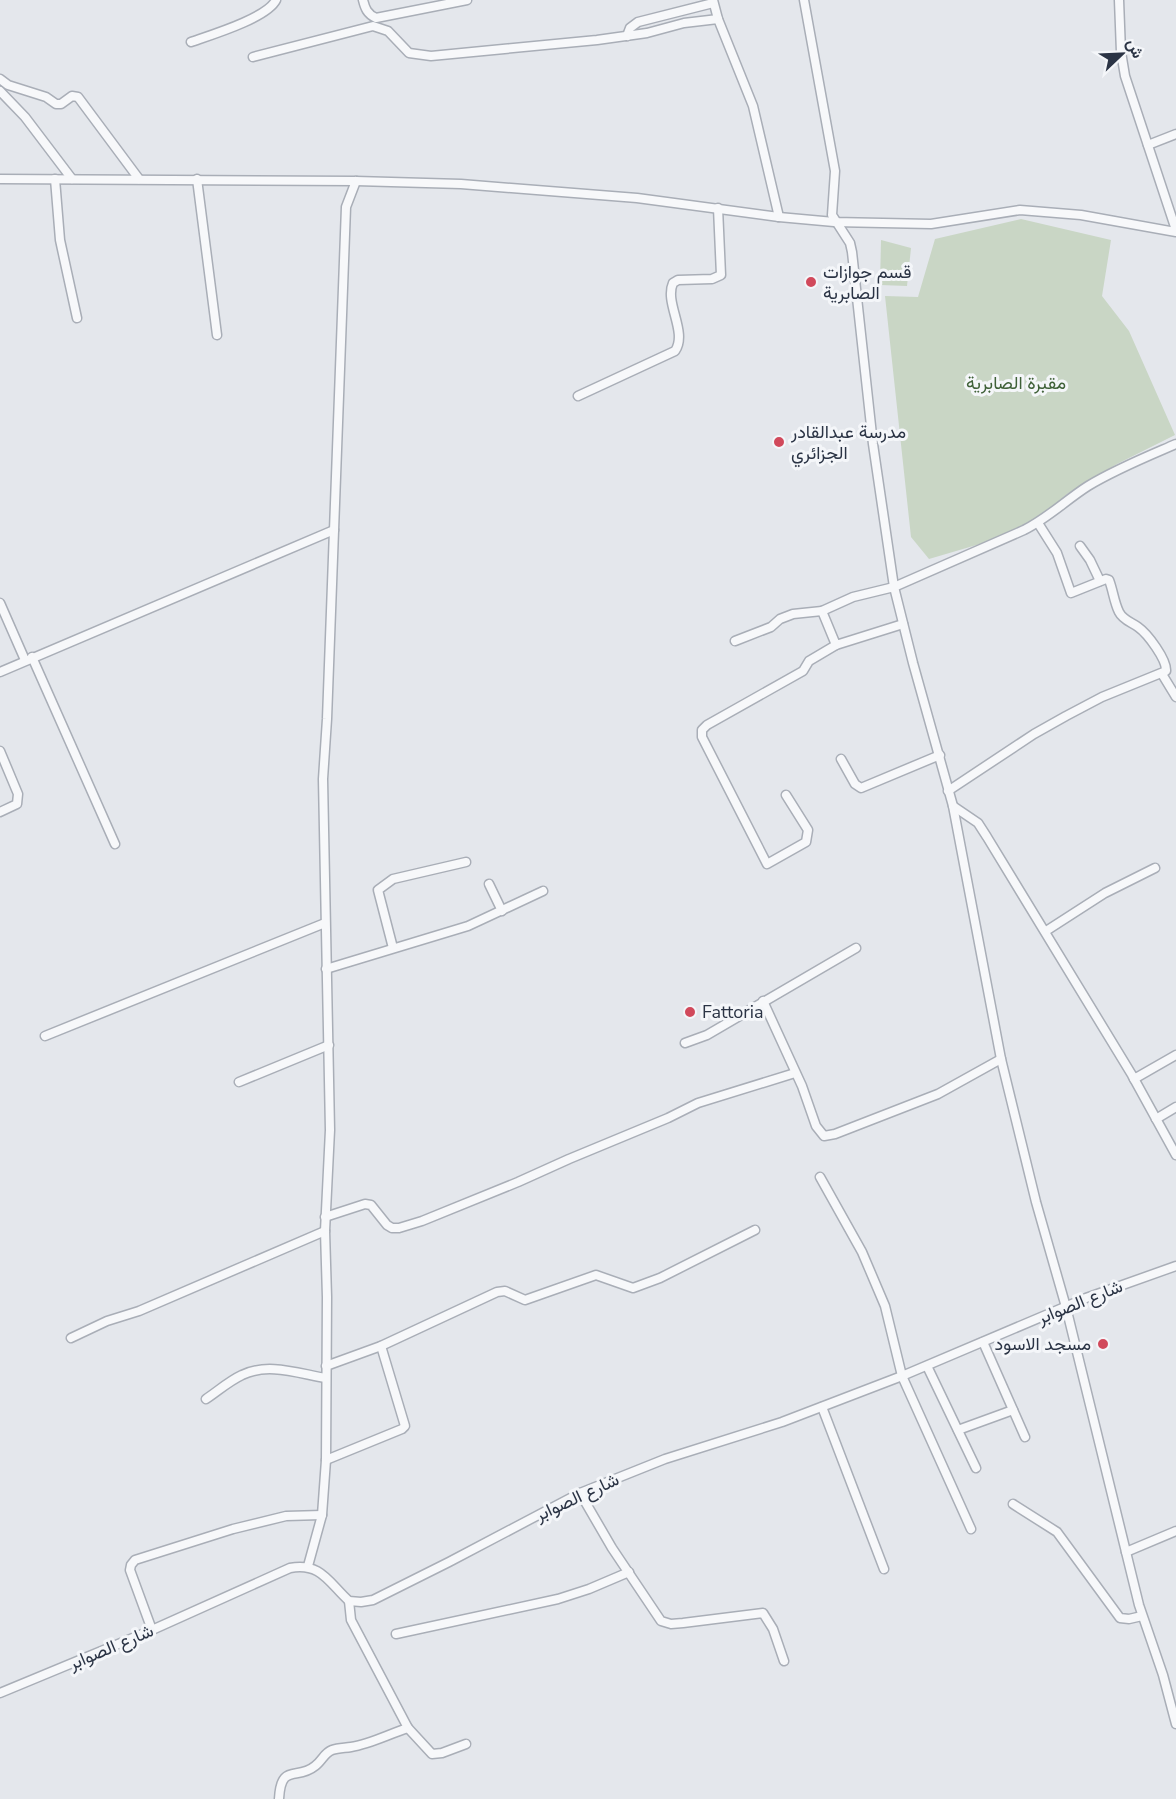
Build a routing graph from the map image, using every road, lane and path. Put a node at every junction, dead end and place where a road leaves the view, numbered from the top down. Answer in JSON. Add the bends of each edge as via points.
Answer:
{"nodes":[{"id":1,"x":276,"y":0,"type":"edge"},
{"id":2,"x":363,"y":0,"type":"edge"},
{"id":3,"x":467,"y":0,"type":"edge"},
{"id":4,"x":804,"y":0,"type":"edge"},
{"id":5,"x":1119,"y":0,"type":"edge"},
{"id":6,"x":713,"y":2,"type":"edge"},
{"id":7,"x":718,"y":19,"type":"junction"},
{"id":8,"x":627,"y":36,"type":"junction"},
{"id":9,"x":191,"y":42,"type":"dead end"},
{"id":10,"x":253,"y":57,"type":"dead end"},
{"id":11,"x":0,"y":79,"type":"edge"},
{"id":12,"x":0,"y":91,"type":"edge"},
{"id":13,"x":1176,"y":134,"type":"edge"},
{"id":14,"x":1148,"y":145,"type":"junction"},
{"id":15,"x":0,"y":179,"type":"edge"},
{"id":16,"x":55,"y":179,"type":"junction"},
{"id":17,"x":72,"y":179,"type":"junction"},
{"id":18,"x":139,"y":179,"type":"junction"},
{"id":19,"x":197,"y":179,"type":"junction"},
{"id":20,"x":356,"y":181,"type":"junction"},
{"id":21,"x":718,"y":208,"type":"junction"},
{"id":22,"x":779,"y":217,"type":"junction"},
{"id":23,"x":834,"y":222,"type":"junction"},
{"id":24,"x":1176,"y":231,"type":"edge"},
{"id":25,"x":77,"y":318,"type":"dead end"},
{"id":26,"x":217,"y":335,"type":"dead end"},
{"id":27,"x":578,"y":396,"type":"dead end"},
{"id":28,"x":1176,"y":444,"type":"edge"},
{"id":29,"x":1038,"y":523,"type":"junction"},
{"id":30,"x":334,"y":530,"type":"junction"},
{"id":31,"x":1080,"y":546,"type":"dead end"},
{"id":32,"x":1100,"y":581,"type":"junction"},
{"id":33,"x":894,"y":587,"type":"junction"},
{"id":34,"x":0,"y":603,"type":"edge"},
{"id":35,"x":822,"y":612,"type":"junction"},
{"id":36,"x":903,"y":624,"type":"junction"},
{"id":37,"x":735,"y":641,"type":"dead end"},
{"id":38,"x":836,"y":645,"type":"junction"},
{"id":39,"x":29,"y":659,"type":"junction"},
{"id":40,"x":0,"y":672,"type":"edge"},
{"id":41,"x":1162,"y":674,"type":"junction"},
{"id":42,"x":1176,"y":697,"type":"edge"},
{"id":43,"x":0,"y":751,"type":"edge"},
{"id":44,"x":940,"y":755,"type":"junction"},
{"id":45,"x":841,"y":759,"type":"dead end"},
{"id":46,"x":948,"y":791,"type":"junction"},
{"id":47,"x":786,"y":795,"type":"dead end"},
{"id":48,"x":953,"y":806,"type":"junction"},
{"id":49,"x":0,"y":812,"type":"edge"},
{"id":50,"x":115,"y":844,"type":"dead end"},
{"id":51,"x":466,"y":861,"type":"dead end"},
{"id":52,"x":1155,"y":868,"type":"dead end"},
{"id":53,"x":489,"y":884,"type":"dead end"},
{"id":54,"x":543,"y":891,"type":"dead end"},
{"id":55,"x":502,"y":911,"type":"junction"},
{"id":56,"x":325,"y":923,"type":"junction"},
{"id":57,"x":1046,"y":931,"type":"junction"},
{"id":58,"x":393,"y":948,"type":"junction"},
{"id":59,"x":856,"y":948,"type":"dead end"},
{"id":60,"x":326,"y":969,"type":"junction"},
{"id":61,"x":763,"y":1001,"type":"junction"},
{"id":62,"x":45,"y":1035,"type":"dead end"},
{"id":63,"x":685,"y":1043,"type":"dead end"},
{"id":64,"x":329,"y":1045,"type":"junction"},
{"id":65,"x":1176,"y":1055,"type":"edge"},
{"id":66,"x":1000,"y":1059,"type":"junction"},
{"id":67,"x":795,"y":1073,"type":"junction"},
{"id":68,"x":1134,"y":1079,"type":"junction"},
{"id":69,"x":239,"y":1082,"type":"dead end"},
{"id":70,"x":1176,"y":1107,"type":"edge"},
{"id":71,"x":1156,"y":1119,"type":"junction"},
{"id":72,"x":1176,"y":1155,"type":"edge"},
{"id":73,"x":820,"y":1177,"type":"dead end"},
{"id":74,"x":325,"y":1217,"type":"junction"},
{"id":75,"x":755,"y":1230,"type":"dead end"},
{"id":76,"x":325,"y":1231,"type":"junction"},
{"id":77,"x":1176,"y":1266,"type":"edge"},
{"id":78,"x":1066,"y":1307,"type":"junction"},
{"id":79,"x":71,"y":1338,"type":"dead end"},
{"id":80,"x":983,"y":1342,"type":"junction"},
{"id":81,"x":381,"y":1346,"type":"junction"},
{"id":82,"x":326,"y":1366,"type":"junction"},
{"id":83,"x":927,"y":1366,"type":"junction"},
{"id":84,"x":902,"y":1376,"type":"junction"},
{"id":85,"x":326,"y":1378,"type":"junction"},
{"id":86,"x":206,"y":1399,"type":"dead end"},
{"id":87,"x":822,"y":1407,"type":"junction"},
{"id":88,"x":1013,"y":1410,"type":"junction"},
{"id":89,"x":958,"y":1430,"type":"junction"},
{"id":90,"x":1025,"y":1437,"type":"dead end"},
{"id":91,"x":326,"y":1460,"type":"junction"},
{"id":92,"x":976,"y":1467,"type":"dead end"},
{"id":93,"x":580,"y":1493,"type":"junction"},
{"id":94,"x":1013,"y":1504,"type":"dead end"},
{"id":95,"x":322,"y":1515,"type":"junction"},
{"id":96,"x":971,"y":1529,"type":"dead end"},
{"id":97,"x":1176,"y":1531,"type":"edge"},
{"id":98,"x":1126,"y":1552,"type":"junction"},
{"id":99,"x":308,"y":1566,"type":"junction"},
{"id":100,"x":884,"y":1569,"type":"dead end"},
{"id":101,"x":629,"y":1572,"type":"junction"},
{"id":102,"x":349,"y":1601,"type":"junction"},
{"id":103,"x":1142,"y":1616,"type":"junction"},
{"id":104,"x":153,"y":1630,"type":"junction"},
{"id":105,"x":396,"y":1634,"type":"dead end"},
{"id":106,"x":784,"y":1661,"type":"dead end"},
{"id":107,"x":0,"y":1693,"type":"edge"},
{"id":108,"x":1176,"y":1724,"type":"edge"},
{"id":109,"x":408,"y":1728,"type":"junction"},
{"id":110,"x":466,"y":1744,"type":"dead end"},
{"id":111,"x":279,"y":1799,"type":"edge"}],
"edges":[{"from":1,"to":9,"type":"street","via":[[266,10],[232,28]]},
{"from":2,"to":3,"type":"street","via":[[365,9],[376,18]]},
{"from":4,"to":23,"type":"street","via":[[835,171]]},
{"from":5,"to":14,"type":"street","via":[[1122,65]]},
{"from":6,"to":7,"type":"street"},
{"from":6,"to":8,"type":"street","via":[[638,22]]},
{"from":7,"to":8,"type":"street"},
{"from":7,"to":22,"type":"street","via":[[753,106]]},
{"from":8,"to":10,"type":"street","via":[[431,56],[410,53],[388,31],[373,26]]},
{"from":11,"to":18,"type":"street","via":[[46,96],[56,104],[78,97]]},
{"from":12,"to":17,"type":"street"},
{"from":13,"to":14,"type":"street"},
{"from":14,"to":24,"type":"street"},
{"from":15,"to":16,"type":"street"},
{"from":16,"to":17,"type":"street"},
{"from":16,"to":25,"type":"street","via":[[60,240]]},
{"from":17,"to":18,"type":"street"},
{"from":18,"to":19,"type":"street"},
{"from":19,"to":20,"type":"street"},
{"from":19,"to":26,"type":"street"},
{"from":20,"to":21,"type":"street","via":[[461,184]]},
{"from":20,"to":30,"type":"street","via":[[346,207]]},
{"from":21,"to":22,"type":"street"},
{"from":21,"to":27,"type":"street","via":[[723,271],[712,279],[673,283],[679,340],[675,351]]},
{"from":22,"to":23,"type":"street"},
{"from":23,"to":24,"type":"street","via":[[931,224],[1020,210],[1082,215]]},
{"from":23,"to":33,"type":"street","via":[[852,252],[874,456]]},
{"from":28,"to":29,"type":"street","via":[[1094,482]]},
{"from":29,"to":32,"type":"street","via":[[1057,553],[1071,593]]},
{"from":29,"to":33,"type":"street"},
{"from":30,"to":39,"type":"street"},
{"from":30,"to":56,"type":"street","via":[[323,779]]},
{"from":31,"to":32,"type":"street"},
{"from":32,"to":41,"type":"street","via":[[1109,580],[1119,611],[1151,640],[1166,664]]},
{"from":33,"to":35,"type":"street","via":[[853,597]]},
{"from":33,"to":36,"type":"street"},
{"from":34,"to":39,"type":"street"},
{"from":35,"to":37,"type":"street","via":[[794,614]]},
{"from":35,"to":38,"type":"street"},
{"from":36,"to":38,"type":"street"},
{"from":36,"to":44,"type":"street"},
{"from":38,"to":47,"type":"street","via":[[809,661],[803,671],[702,730],[702,737],[767,864],[806,842],[808,830]]},
{"from":39,"to":40,"type":"street"},
{"from":39,"to":50,"type":"street"},
{"from":41,"to":42,"type":"street"},
{"from":41,"to":46,"type":"street","via":[[1066,716]]},
{"from":43,"to":49,"type":"street","via":[[19,800]]},
{"from":44,"to":45,"type":"street","via":[[861,788]]},
{"from":44,"to":46,"type":"street"},
{"from":46,"to":48,"type":"street"},
{"from":48,"to":57,"type":"street","via":[[978,823]]},
{"from":48,"to":66,"type":"street"},
{"from":51,"to":58,"type":"street","via":[[393,879],[378,890]]},
{"from":52,"to":57,"type":"street","via":[[1105,893]]},
{"from":53,"to":55,"type":"street"},
{"from":54,"to":55,"type":"street"},
{"from":55,"to":58,"type":"street","via":[[468,926]]},
{"from":56,"to":60,"type":"street"},
{"from":56,"to":62,"type":"street"},
{"from":57,"to":68,"type":"street"},
{"from":58,"to":60,"type":"street"},
{"from":59,"to":61,"type":"street"},
{"from":60,"to":64,"type":"street"},
{"from":61,"to":63,"type":"street","via":[[707,1035]]},
{"from":61,"to":67,"type":"street"},
{"from":64,"to":69,"type":"street"},
{"from":64,"to":74,"type":"street"},
{"from":65,"to":68,"type":"street"},
{"from":66,"to":67,"type":"street","via":[[938,1094],[829,1136],[824,1136],[816,1126]]},
{"from":66,"to":78,"type":"street"},
{"from":67,"to":74,"type":"street","via":[[698,1103],[422,1221],[392,1228],[371,1205],[365,1204]]},
{"from":68,"to":71,"type":"street"},
{"from":70,"to":71,"type":"street"},
{"from":71,"to":72,"type":"street"},
{"from":73,"to":84,"type":"street","via":[[862,1252],[885,1306]]},
{"from":74,"to":76,"type":"street"},
{"from":75,"to":81,"type":"street","via":[[633,1288],[596,1275],[525,1300],[505,1291],[497,1292]]},
{"from":76,"to":79,"type":"street"},
{"from":76,"to":82,"type":"street"},
{"from":77,"to":78,"type":"street","name":"شارع الصوابر"},
{"from":78,"to":80,"type":"street","name":"شارع الصوابر"},
{"from":78,"to":98,"type":"street"},
{"from":80,"to":83,"type":"street","name":"شارع الصوابر"},
{"from":80,"to":88,"type":"street"},
{"from":81,"to":82,"type":"street"},
{"from":81,"to":91,"type":"street","via":[[405,1426]]},
{"from":82,"to":85,"type":"street"},
{"from":83,"to":84,"type":"street","name":"شارع الصوابر"},
{"from":83,"to":89,"type":"street"},
{"from":84,"to":87,"type":"street","name":"شارع الصوابر"},
{"from":84,"to":96,"type":"street"},
{"from":85,"to":86,"type":"street","via":[[258,1370],[242,1375]]},
{"from":85,"to":91,"type":"street"},
{"from":87,"to":93,"type":"street","name":"شارع الصوابر","via":[[665,1459]]},
{"from":87,"to":100,"type":"street"},
{"from":88,"to":89,"type":"street"},
{"from":88,"to":90,"type":"street"},
{"from":89,"to":92,"type":"street"},
{"from":91,"to":95,"type":"street"},
{"from":93,"to":101,"type":"street"},
{"from":93,"to":102,"type":"street","name":"شارع الصوابر","via":[[387,1594],[361,1602]]},
{"from":94,"to":103,"type":"street","via":[[1057,1532],[1120,1618]]},
{"from":95,"to":99,"type":"street"},
{"from":95,"to":104,"type":"street","via":[[286,1516],[233,1528],[135,1560],[130,1570]]},
{"from":97,"to":98,"type":"street"},
{"from":98,"to":103,"type":"street"},
{"from":99,"to":102,"type":"street","via":[[325,1575]]},
{"from":99,"to":104,"type":"street","name":"شارع الصوابر","via":[[290,1568]]},
{"from":101,"to":105,"type":"street","via":[[558,1599]]},
{"from":101,"to":106,"type":"street","via":[[661,1621],[670,1624],[763,1613]]},
{"from":102,"to":109,"type":"street","via":[[351,1620]]},
{"from":103,"to":108,"type":"street"},
{"from":104,"to":107,"type":"street","name":"شارع الصوابر"},
{"from":109,"to":110,"type":"street","via":[[432,1754]]},
{"from":109,"to":111,"type":"street","via":[[332,1750],[315,1767],[285,1778]]}]}
